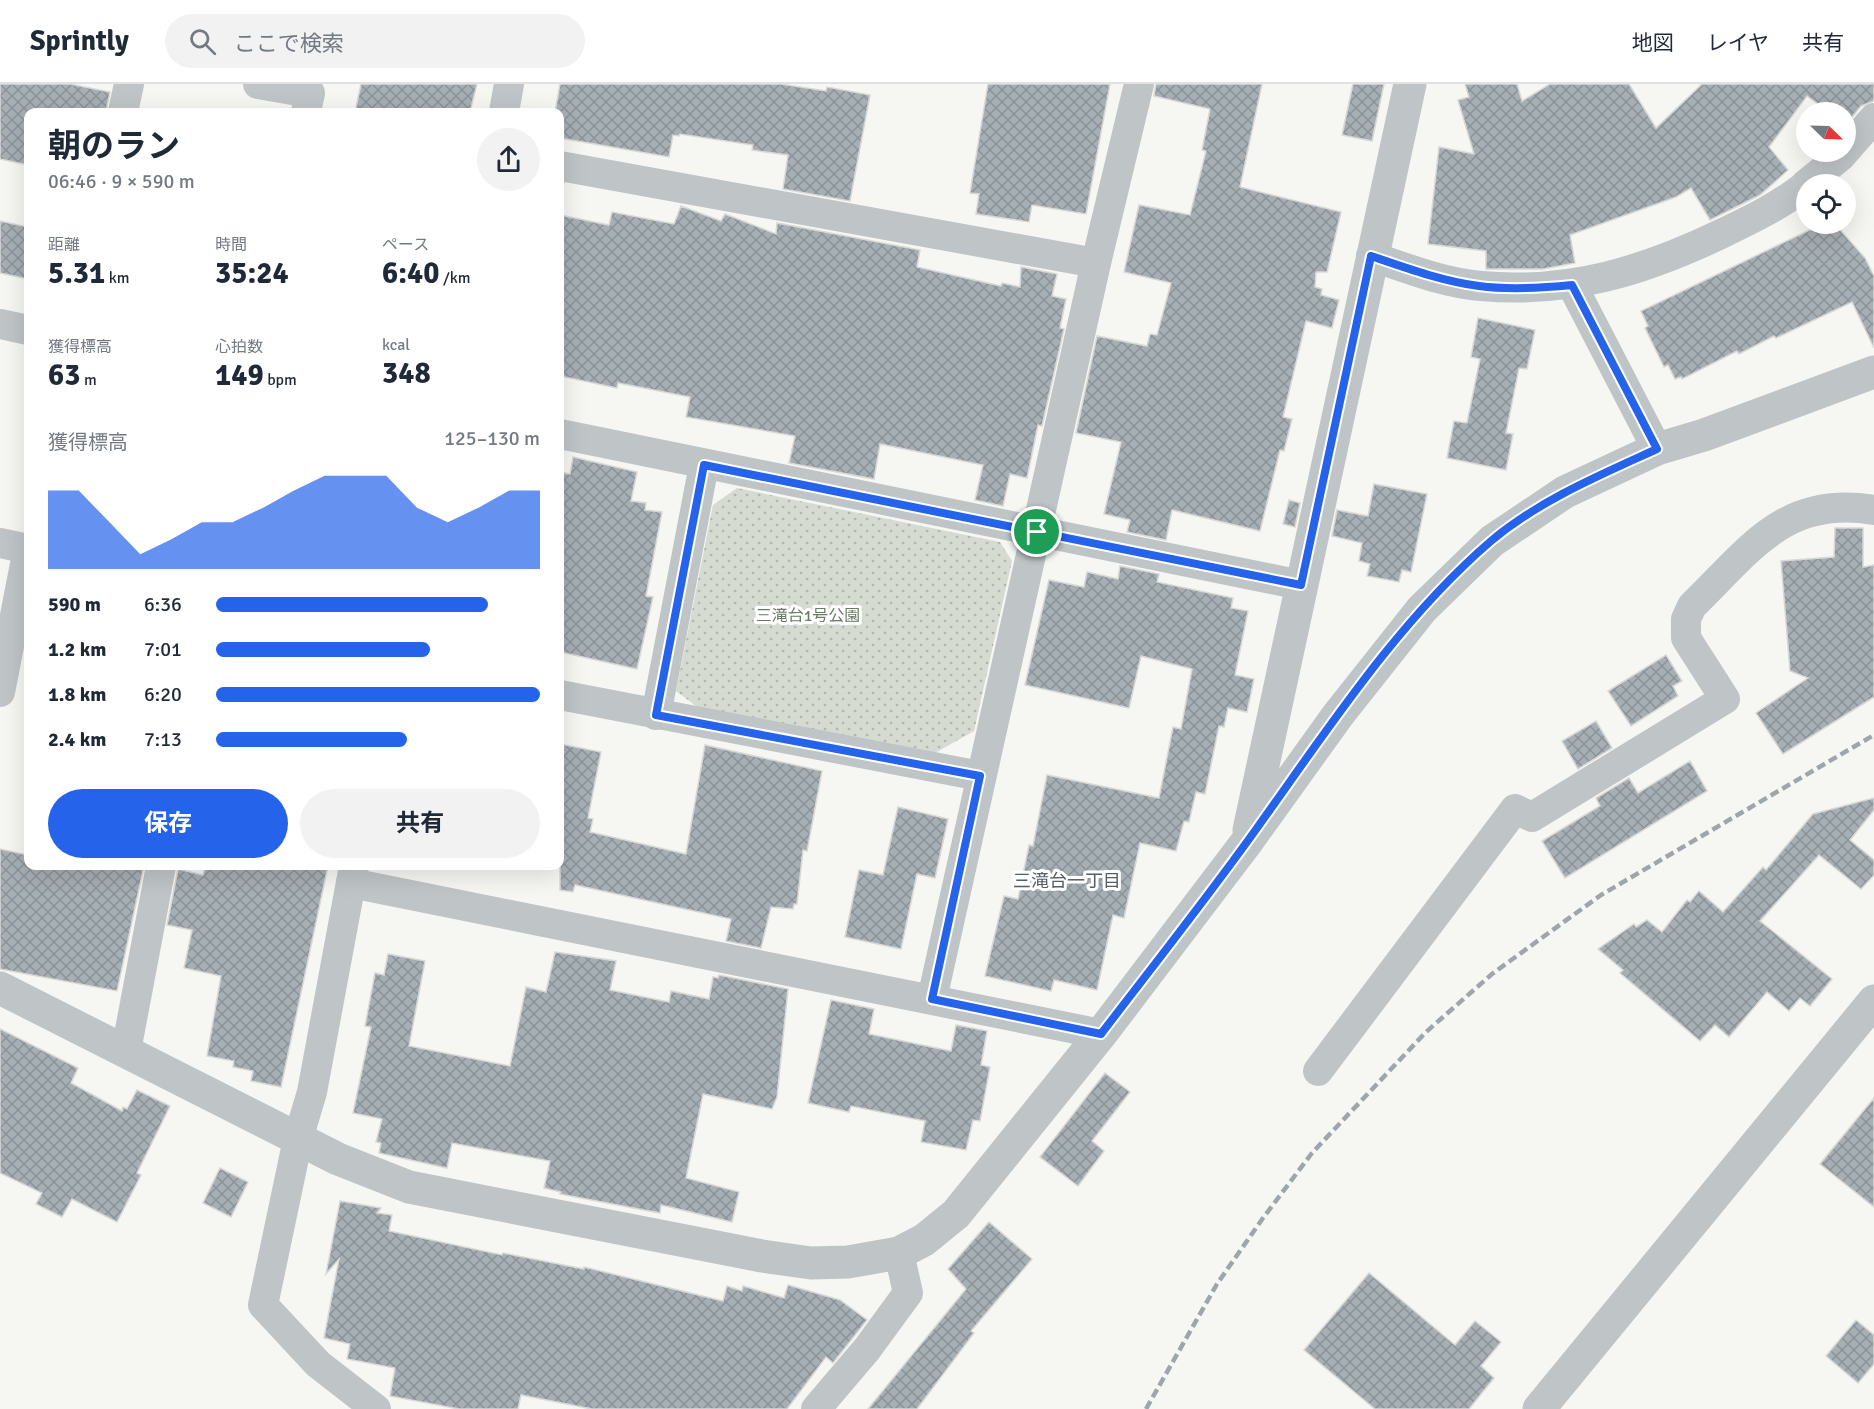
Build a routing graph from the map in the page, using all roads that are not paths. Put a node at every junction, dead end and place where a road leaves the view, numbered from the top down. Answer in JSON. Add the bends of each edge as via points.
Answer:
{"nodes":[{"id":1,"x":129,"y":84,"type":"edge"},
{"id":2,"x":258,"y":84,"type":"edge"},
{"id":3,"x":509,"y":84,"type":"edge"},
{"id":4,"x":1139,"y":84,"type":"edge"},
{"id":5,"x":1410,"y":84,"type":"edge"},
{"id":6,"x":124,"y":108,"type":"edge"},
{"id":7,"x":307,"y":108,"type":"edge"},
{"id":8,"x":505,"y":108,"type":"edge"},
{"id":9,"x":1874,"y":118,"type":"edge"},
{"id":10,"x":564,"y":167,"type":"edge"},
{"id":11,"x":1819,"y":174,"type":"edge"},
{"id":12,"x":1796,"y":192,"type":"edge"},
{"id":13,"x":1371,"y":256,"type":"junction"},
{"id":14,"x":1096,"y":263,"type":"junction"},
{"id":15,"x":1572,"y":285,"type":"junction"},
{"id":16,"x":0,"y":324,"type":"edge"},
{"id":17,"x":24,"y":329,"type":"edge"},
{"id":18,"x":1874,"y":372,"type":"edge"},
{"id":19,"x":564,"y":435,"type":"edge"},
{"id":20,"x":1657,"y":449,"type":"junction"},
{"id":21,"x":704,"y":465,"type":"junction"},
{"id":22,"x":1874,"y":510,"type":"edge"},
{"id":23,"x":1037,"y":532,"type":"junction"},
{"id":24,"x":0,"y":543,"type":"edge"},
{"id":25,"x":24,"y":548,"type":"edge"},
{"id":26,"x":24,"y":569,"type":"edge"},
{"id":27,"x":1301,"y":585,"type":"junction"},
{"id":28,"x":0,"y":692,"type":"edge"},
{"id":29,"x":564,"y":696,"type":"edge"},
{"id":30,"x":656,"y":715,"type":"junction"},
{"id":31,"x":980,"y":776,"type":"junction"},
{"id":32,"x":1246,"y":843,"type":"junction"},
{"id":33,"x":160,"y":870,"type":"edge"},
{"id":34,"x":353,"y":874,"type":"edge"},
{"id":35,"x":0,"y":988,"type":"edge"},
{"id":36,"x":932,"y":999,"type":"junction"},
{"id":37,"x":1874,"y":1001,"type":"edge"},
{"id":38,"x":1101,"y":1034,"type":"junction"},
{"id":39,"x":126,"y":1051,"type":"junction"},
{"id":40,"x":1318,"y":1071,"type":"dead end"},
{"id":41,"x":298,"y":1139,"type":"junction"},
{"id":42,"x":899,"y":1253,"type":"junction"},
{"id":43,"x":376,"y":1409,"type":"edge"},
{"id":44,"x":816,"y":1409,"type":"edge"},
{"id":45,"x":1539,"y":1409,"type":"edge"}],
"edges":[{"from":1,"to":6,"type":"street"},
{"from":2,"to":7,"type":"street","via":[[310,93]]},
{"from":3,"to":8,"type":"street"},
{"from":4,"to":14,"type":"street"},
{"from":5,"to":13,"type":"street"},
{"from":9,"to":11,"type":"street"},
{"from":10,"to":14,"type":"street"},
{"from":12,"to":15,"type":"street","via":[[1765,213],[1701,243],[1612,277]]},
{"from":13,"to":15,"type":"street","via":[[1423,274],[1479,286]]},
{"from":13,"to":27,"type":"street"},
{"from":14,"to":23,"type":"street"},
{"from":15,"to":20,"type":"street"},
{"from":16,"to":17,"type":"street"},
{"from":18,"to":20,"type":"street"},
{"from":19,"to":21,"type":"street"},
{"from":20,"to":32,"type":"street","via":[[1565,492],[1492,541],[1422,609],[1338,715]]},
{"from":21,"to":23,"type":"street"},
{"from":21,"to":30,"type":"street"},
{"from":22,"to":40,"type":"street","via":[[1822,509],[1788,519],[1772,529],[1692,606],[1686,619],[1686,638],[1725,699],[1532,817],[1515,809]]},
{"from":23,"to":27,"type":"street"},
{"from":23,"to":31,"type":"street"},
{"from":24,"to":25,"type":"street"},
{"from":26,"to":28,"type":"street"},
{"from":27,"to":32,"type":"street"},
{"from":29,"to":30,"type":"street"},
{"from":30,"to":31,"type":"street"},
{"from":31,"to":36,"type":"street"},
{"from":32,"to":38,"type":"street"},
{"from":33,"to":39,"type":"street"},
{"from":34,"to":36,"type":"street"},
{"from":34,"to":41,"type":"street","via":[[312,1092]]},
{"from":35,"to":39,"type":"street"},
{"from":36,"to":38,"type":"street"},
{"from":37,"to":45,"type":"street"},
{"from":38,"to":42,"type":"street","via":[[956,1214],[924,1240]]},
{"from":39,"to":41,"type":"street"},
{"from":41,"to":42,"type":"street","via":[[409,1187],[762,1256],[830,1263]]},
{"from":41,"to":43,"type":"street","via":[[262,1305],[326,1371]]},
{"from":42,"to":44,"type":"street","via":[[908,1293]]}]}
